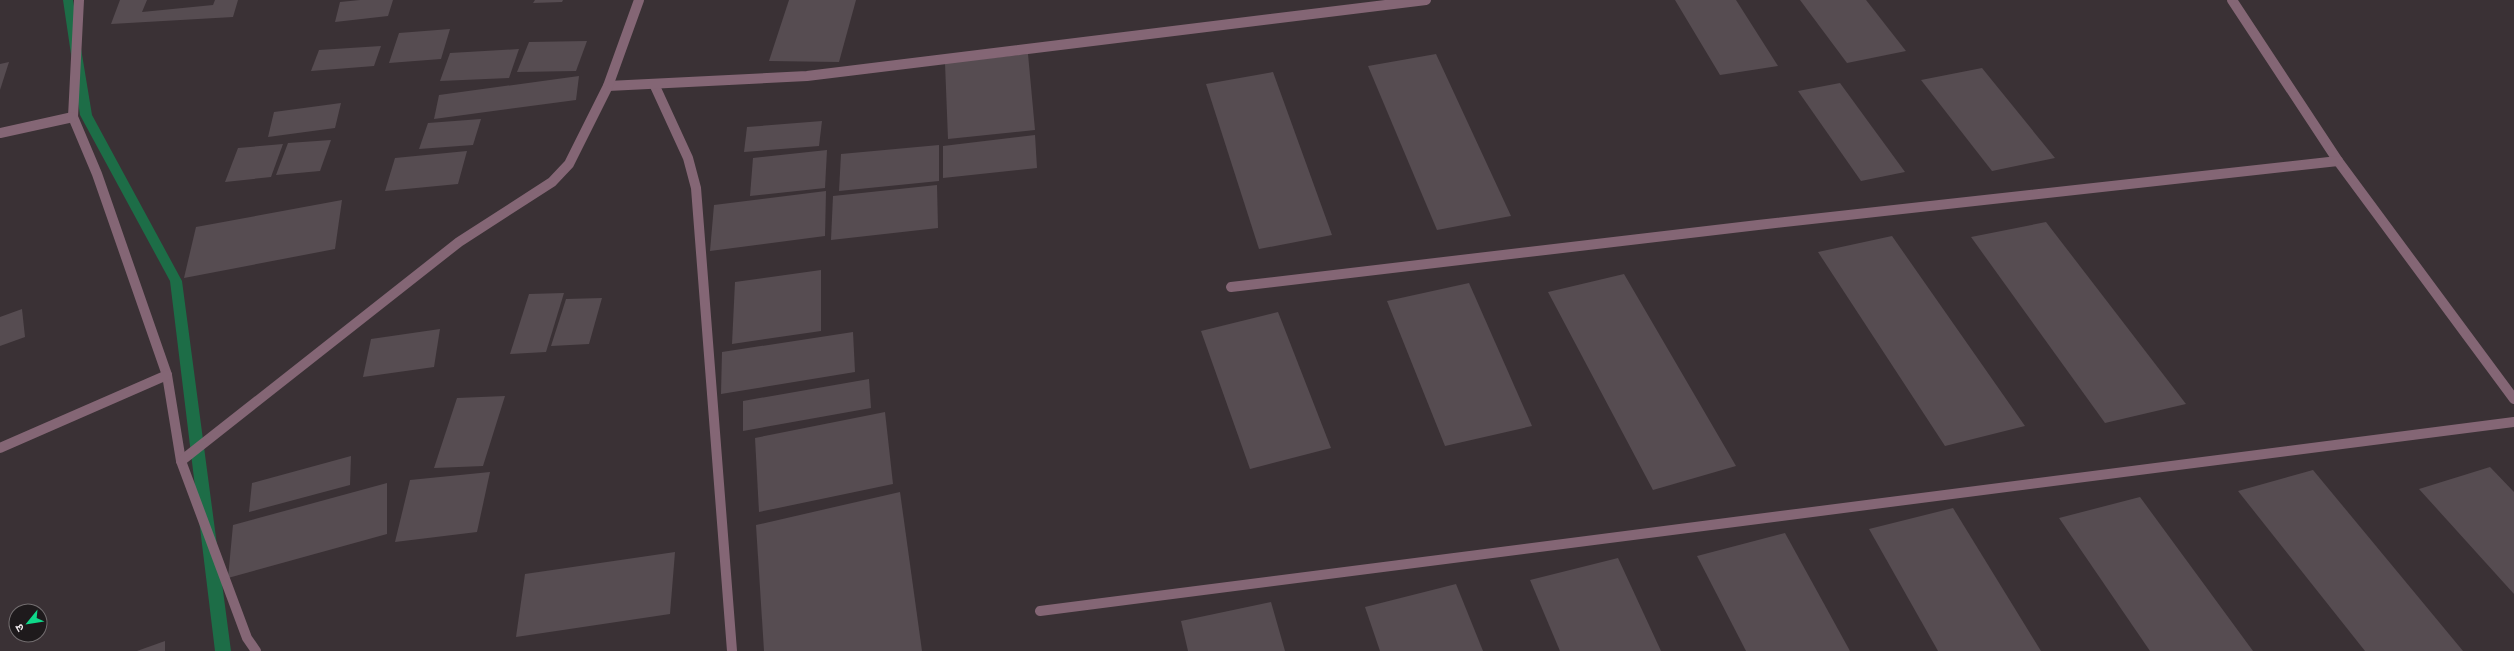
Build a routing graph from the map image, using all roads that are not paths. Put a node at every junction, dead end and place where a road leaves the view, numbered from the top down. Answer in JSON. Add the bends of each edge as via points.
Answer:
{"nodes":[{"id":1,"x":79,"y":0,"type":"edge"},
{"id":2,"x":640,"y":0,"type":"edge"},
{"id":3,"x":1426,"y":0,"type":"edge"},
{"id":4,"x":2232,"y":0,"type":"edge"},
{"id":5,"x":654,"y":84,"type":"junction"},
{"id":6,"x":608,"y":86,"type":"junction"},
{"id":7,"x":73,"y":117,"type":"junction"},
{"id":8,"x":0,"y":132,"type":"edge"},
{"id":9,"x":2338,"y":161,"type":"junction"},
{"id":10,"x":1231,"y":287,"type":"dead end"},
{"id":11,"x":167,"y":375,"type":"junction"},
{"id":12,"x":2514,"y":399,"type":"edge"},
{"id":13,"x":2514,"y":422,"type":"edge"},
{"id":14,"x":0,"y":448,"type":"edge"},
{"id":15,"x":181,"y":461,"type":"junction"},
{"id":16,"x":1040,"y":611,"type":"dead end"},
{"id":17,"x":247,"y":638,"type":"junction"},
{"id":18,"x":244,"y":651,"type":"edge"},
{"id":19,"x":256,"y":651,"type":"edge"},
{"id":20,"x":732,"y":651,"type":"edge"}],
"edges":[{"from":1,"to":7,"type":"street"},
{"from":2,"to":6,"type":"street"},
{"from":3,"to":5,"type":"street","via":[[808,76]]},
{"from":4,"to":9,"type":"street"},
{"from":5,"to":6,"type":"street"},
{"from":5,"to":20,"type":"street","via":[[688,158],[696,188]]},
{"from":6,"to":15,"type":"street","via":[[569,164],[552,182],[459,242]]},
{"from":7,"to":8,"type":"street"},
{"from":7,"to":11,"type":"street","via":[[97,174]]},
{"from":9,"to":10,"type":"street","via":[[1758,225]]},
{"from":9,"to":12,"type":"street"},
{"from":11,"to":14,"type":"street"},
{"from":11,"to":15,"type":"street"},
{"from":13,"to":16,"type":"street"},
{"from":15,"to":17,"type":"street"},
{"from":17,"to":18,"type":"street"},
{"from":17,"to":19,"type":"street"}]}
